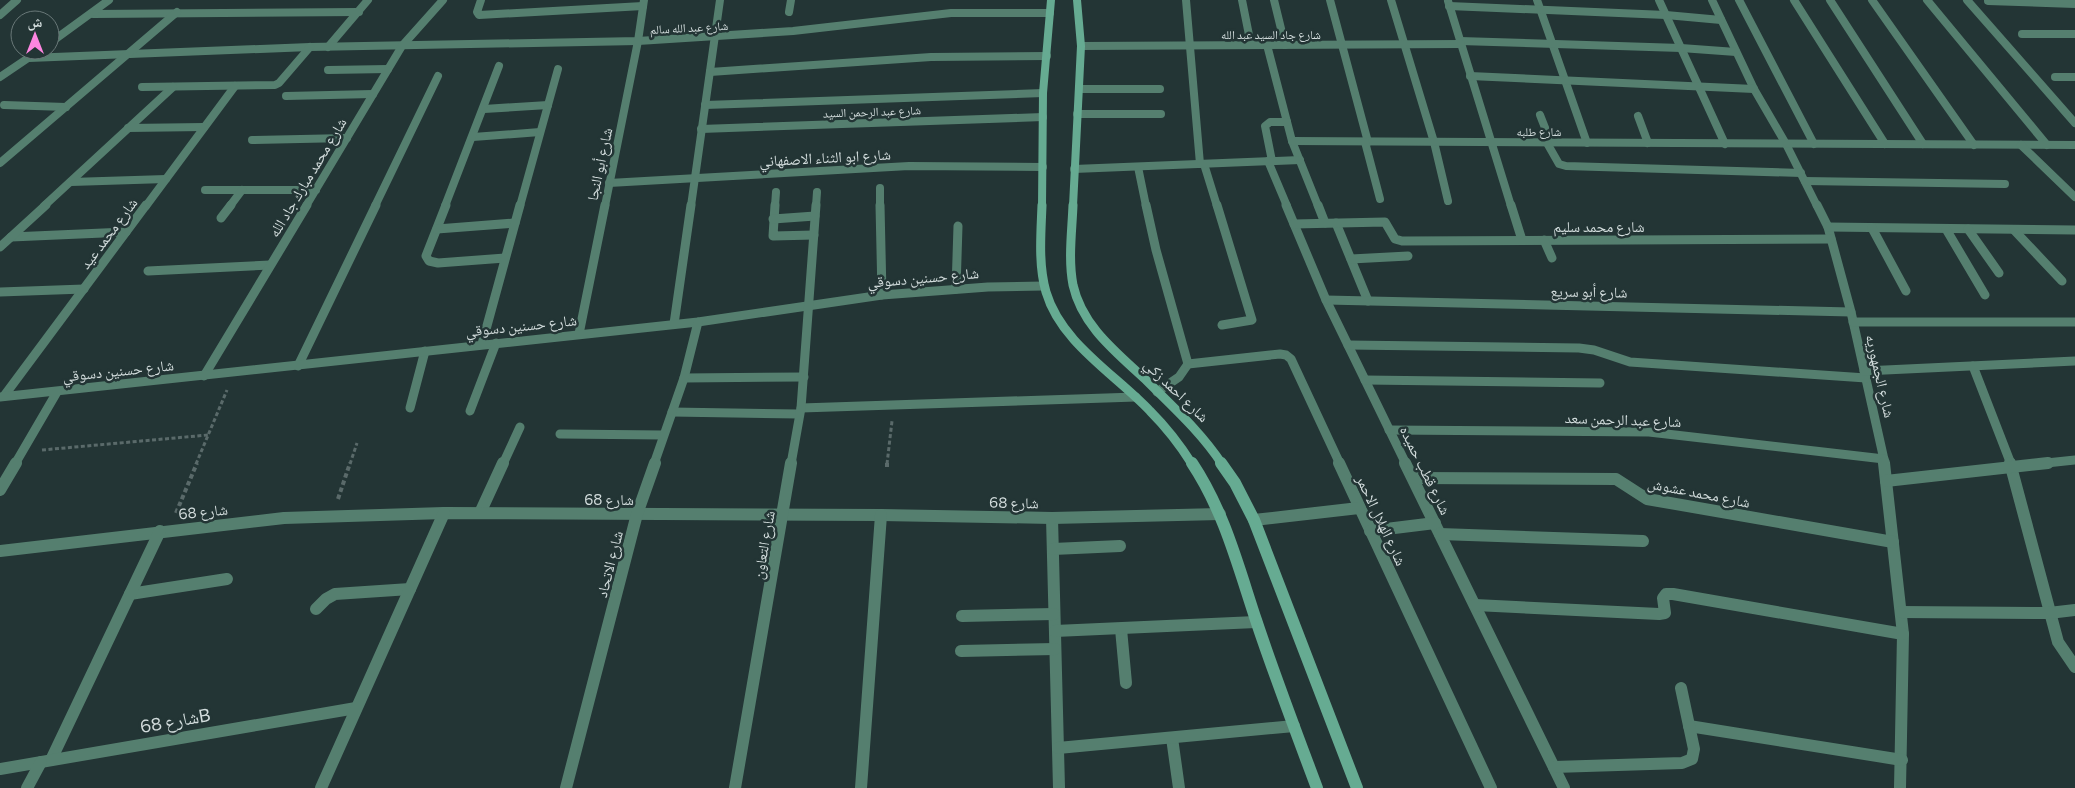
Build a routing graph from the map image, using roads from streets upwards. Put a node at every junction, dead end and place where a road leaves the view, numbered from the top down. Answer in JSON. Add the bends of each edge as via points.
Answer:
{"nodes":[{"id":1,"x":17,"y":0,"type":"edge"},
{"id":2,"x":109,"y":0,"type":"edge"},
{"id":3,"x":368,"y":0,"type":"edge"},
{"id":4,"x":443,"y":0,"type":"edge"},
{"id":5,"x":481,"y":0,"type":"edge"},
{"id":6,"x":720,"y":0,"type":"edge"},
{"id":7,"x":791,"y":0,"type":"edge"},
{"id":8,"x":1051,"y":0,"type":"edge"},
{"id":9,"x":1077,"y":0,"type":"edge"},
{"id":10,"x":1186,"y":0,"type":"edge"},
{"id":11,"x":1242,"y":0,"type":"edge"},
{"id":12,"x":1274,"y":0,"type":"edge"},
{"id":13,"x":1330,"y":0,"type":"edge"},
{"id":14,"x":1391,"y":0,"type":"edge"},
{"id":15,"x":1537,"y":0,"type":"edge"},
{"id":16,"x":1659,"y":0,"type":"edge"},
{"id":17,"x":1712,"y":0,"type":"edge"},
{"id":18,"x":1738,"y":0,"type":"edge"},
{"id":19,"x":1794,"y":0,"type":"edge"},
{"id":20,"x":1830,"y":0,"type":"edge"},
{"id":21,"x":1872,"y":0,"type":"edge"},
{"id":22,"x":1927,"y":0,"type":"edge"},
{"id":23,"x":1967,"y":0,"type":"edge"},
{"id":24,"x":1988,"y":1,"type":"dead end"},
{"id":25,"x":643,"y":3,"type":"edge"},
{"id":26,"x":1449,"y":3,"type":"edge"},
{"id":27,"x":2075,"y":4,"type":"edge"},
{"id":28,"x":1540,"y":10,"type":"junction"},
{"id":29,"x":177,"y":12,"type":"junction"},
{"id":30,"x":359,"y":12,"type":"junction"},
{"id":31,"x":789,"y":12,"type":"dead end"},
{"id":32,"x":1050,"y":13,"type":"junction"},
{"id":33,"x":93,"y":14,"type":"junction"},
{"id":34,"x":0,"y":15,"type":"edge"},
{"id":35,"x":1666,"y":15,"type":"junction"},
{"id":36,"x":1721,"y":20,"type":"junction"},
{"id":37,"x":2022,"y":34,"type":"dead end"},
{"id":38,"x":2075,"y":34,"type":"edge"},
{"id":39,"x":60,"y":36,"type":"edge"},
{"id":40,"x":715,"y":37,"type":"junction"},
{"id":41,"x":638,"y":41,"type":"junction"},
{"id":42,"x":1461,"y":43,"type":"junction"},
{"id":43,"x":1552,"y":44,"type":"junction"},
{"id":44,"x":1190,"y":45,"type":"junction"},
{"id":45,"x":1251,"y":45,"type":"junction"},
{"id":46,"x":1267,"y":45,"type":"junction"},
{"id":47,"x":1285,"y":45,"type":"junction"},
{"id":48,"x":1342,"y":45,"type":"junction"},
{"id":49,"x":1405,"y":45,"type":"junction"},
{"id":50,"x":402,"y":46,"type":"junction"},
{"id":51,"x":1081,"y":46,"type":"junction"},
{"id":52,"x":328,"y":47,"type":"junction"},
{"id":53,"x":310,"y":48,"type":"junction"},
{"id":54,"x":1681,"y":48,"type":"junction"},
{"id":55,"x":1736,"y":52,"type":"junction"},
{"id":56,"x":127,"y":55,"type":"junction"},
{"id":57,"x":1047,"y":56,"type":"junction"},
{"id":58,"x":60,"y":57,"type":"edge"},
{"id":59,"x":26,"y":60,"type":"edge"},
{"id":60,"x":499,"y":66,"type":"dead end"},
{"id":61,"x":388,"y":69,"type":"junction"},
{"id":62,"x":558,"y":69,"type":"dead end"},
{"id":63,"x":328,"y":70,"type":"dead end"},
{"id":64,"x":710,"y":72,"type":"junction"},
{"id":65,"x":438,"y":76,"type":"dead end"},
{"id":66,"x":1470,"y":76,"type":"junction"},
{"id":67,"x":2055,"y":77,"type":"dead end"},
{"id":68,"x":2075,"y":77,"type":"edge"},
{"id":69,"x":0,"y":78,"type":"edge"},
{"id":70,"x":1565,"y":80,"type":"junction"},
{"id":71,"x":235,"y":86,"type":"junction"},
{"id":72,"x":1698,"y":86,"type":"junction"},
{"id":73,"x":142,"y":87,"type":"dead end"},
{"id":74,"x":173,"y":87,"type":"junction"},
{"id":75,"x":1079,"y":89,"type":"junction"},
{"id":76,"x":1160,"y":89,"type":"dead end"},
{"id":77,"x":1754,"y":89,"type":"junction"},
{"id":78,"x":374,"y":94,"type":"junction"},
{"id":79,"x":1044,"y":94,"type":"junction"},
{"id":80,"x":286,"y":96,"type":"dead end"},
{"id":81,"x":4,"y":105,"type":"dead end"},
{"id":82,"x":548,"y":105,"type":"junction"},
{"id":83,"x":705,"y":105,"type":"junction"},
{"id":84,"x":66,"y":107,"type":"junction"},
{"id":85,"x":484,"y":109,"type":"junction"},
{"id":86,"x":1077,"y":114,"type":"junction"},
{"id":87,"x":1161,"y":114,"type":"dead end"},
{"id":88,"x":1540,"y":115,"type":"dead end"},
{"id":89,"x":1638,"y":116,"type":"dead end"},
{"id":90,"x":1043,"y":117,"type":"junction"},
{"id":91,"x":1287,"y":122,"type":"junction"},
{"id":92,"x":2075,"y":123,"type":"edge"},
{"id":93,"x":204,"y":127,"type":"junction"},
{"id":94,"x":128,"y":128,"type":"junction"},
{"id":95,"x":701,"y":129,"type":"junction"},
{"id":96,"x":540,"y":132,"type":"junction"},
{"id":97,"x":473,"y":137,"type":"junction"},
{"id":98,"x":347,"y":138,"type":"junction"},
{"id":99,"x":252,"y":140,"type":"dead end"},
{"id":100,"x":1292,"y":141,"type":"junction"},
{"id":101,"x":1366,"y":142,"type":"junction"},
{"id":102,"x":1434,"y":142,"type":"junction"},
{"id":103,"x":1490,"y":142,"type":"junction"},
{"id":104,"x":1549,"y":143,"type":"junction"},
{"id":105,"x":1587,"y":143,"type":"junction"},
{"id":106,"x":1648,"y":143,"type":"junction"},
{"id":107,"x":1725,"y":144,"type":"junction"},
{"id":108,"x":1786,"y":144,"type":"junction"},
{"id":109,"x":1814,"y":144,"type":"junction"},
{"id":110,"x":1885,"y":144,"type":"junction"},
{"id":111,"x":1923,"y":144,"type":"junction"},
{"id":112,"x":1974,"y":144,"type":"junction"},
{"id":113,"x":2020,"y":144,"type":"junction"},
{"id":114,"x":2047,"y":145,"type":"junction"},
{"id":115,"x":2071,"y":145,"type":"edge"},
{"id":116,"x":2075,"y":152,"type":"edge"},
{"id":117,"x":1300,"y":160,"type":"junction"},
{"id":118,"x":1270,"y":161,"type":"junction"},
{"id":119,"x":0,"y":163,"type":"edge"},
{"id":120,"x":1202,"y":164,"type":"junction"},
{"id":121,"x":1042,"y":167,"type":"junction"},
{"id":122,"x":1138,"y":167,"type":"junction"},
{"id":123,"x":1074,"y":169,"type":"junction"},
{"id":124,"x":1803,"y":177,"type":"junction"},
{"id":125,"x":694,"y":178,"type":"junction"},
{"id":126,"x":166,"y":179,"type":"junction"},
{"id":127,"x":70,"y":182,"type":"junction"},
{"id":128,"x":608,"y":183,"type":"junction"},
{"id":129,"x":2005,"y":184,"type":"dead end"},
{"id":130,"x":880,"y":188,"type":"dead end"},
{"id":131,"x":205,"y":190,"type":"dead end"},
{"id":132,"x":242,"y":190,"type":"junction"},
{"id":133,"x":316,"y":190,"type":"junction"},
{"id":134,"x":776,"y":192,"type":"dead end"},
{"id":135,"x":817,"y":192,"type":"dead end"},
{"id":136,"x":2075,"y":197,"type":"edge"},
{"id":137,"x":1380,"y":199,"type":"dead end"},
{"id":138,"x":1448,"y":201,"type":"dead end"},
{"id":139,"x":815,"y":216,"type":"junction"},
{"id":140,"x":221,"y":218,"type":"dead end"},
{"id":141,"x":773,"y":219,"type":"junction"},
{"id":142,"x":515,"y":223,"type":"junction"},
{"id":143,"x":1325,"y":223,"type":"junction"},
{"id":144,"x":1336,"y":223,"type":"junction"},
{"id":145,"x":1294,"y":224,"type":"junction"},
{"id":146,"x":958,"y":226,"type":"dead end"},
{"id":147,"x":1828,"y":227,"type":"junction"},
{"id":148,"x":1872,"y":228,"type":"junction"},
{"id":149,"x":1946,"y":228,"type":"junction"},
{"id":150,"x":436,"y":229,"type":"junction"},
{"id":151,"x":1968,"y":229,"type":"junction"},
{"id":152,"x":2014,"y":230,"type":"junction"},
{"id":153,"x":2075,"y":230,"type":"edge"},
{"id":154,"x":126,"y":232,"type":"junction"},
{"id":155,"x":814,"y":235,"type":"junction"},
{"id":156,"x":11,"y":237,"type":"junction"},
{"id":157,"x":1831,"y":239,"type":"junction"},
{"id":158,"x":1522,"y":240,"type":"junction"},
{"id":159,"x":1544,"y":240,"type":"junction"},
{"id":160,"x":0,"y":247,"type":"edge"},
{"id":161,"x":1408,"y":256,"type":"dead end"},
{"id":162,"x":506,"y":258,"type":"junction"},
{"id":163,"x":1552,"y":258,"type":"dead end"},
{"id":164,"x":1351,"y":259,"type":"junction"},
{"id":165,"x":270,"y":265,"type":"junction"},
{"id":166,"x":148,"y":270,"type":"dead end"},
{"id":167,"x":1999,"y":273,"type":"dead end"},
{"id":168,"x":2062,"y":281,"type":"dead end"},
{"id":169,"x":1044,"y":286,"type":"junction"},
{"id":170,"x":956,"y":288,"type":"junction"},
{"id":171,"x":84,"y":289,"type":"junction"},
{"id":172,"x":1906,"y":291,"type":"dead end"},
{"id":173,"x":0,"y":292,"type":"edge"},
{"id":174,"x":882,"y":295,"type":"junction"},
{"id":175,"x":1985,"y":295,"type":"dead end"},
{"id":176,"x":1326,"y":300,"type":"junction"},
{"id":177,"x":1368,"y":301,"type":"junction"},
{"id":178,"x":810,"y":305,"type":"junction"},
{"id":179,"x":1852,"y":317,"type":"junction"},
{"id":180,"x":698,"y":322,"type":"junction"},
{"id":181,"x":2075,"y":322,"type":"edge"},
{"id":182,"x":674,"y":324,"type":"junction"},
{"id":183,"x":1222,"y":325,"type":"dead end"},
{"id":184,"x":579,"y":334,"type":"junction"},
{"id":185,"x":496,"y":343,"type":"junction"},
{"id":186,"x":482,"y":344,"type":"junction"},
{"id":187,"x":1348,"y":345,"type":"junction"},
{"id":188,"x":426,"y":351,"type":"junction"},
{"id":189,"x":2075,"y":361,"type":"edge"},
{"id":190,"x":1188,"y":364,"type":"junction"},
{"id":191,"x":298,"y":366,"type":"junction"},
{"id":192,"x":1973,"y":366,"type":"junction"},
{"id":193,"x":1865,"y":374,"type":"junction"},
{"id":194,"x":204,"y":376,"type":"junction"},
{"id":195,"x":1140,"y":376,"type":"junction"},
{"id":196,"x":684,"y":378,"type":"junction"},
{"id":197,"x":804,"y":378,"type":"junction"},
{"id":198,"x":1365,"y":380,"type":"junction"},
{"id":199,"x":1600,"y":383,"type":"dead end"},
{"id":200,"x":1123,"y":385,"type":"junction"},
{"id":201,"x":57,"y":392,"type":"junction"},
{"id":202,"x":1157,"y":392,"type":"junction"},
{"id":203,"x":2,"y":397,"type":"edge"},
{"id":204,"x":1136,"y":397,"type":"junction"},
{"id":205,"x":410,"y":408,"type":"dead end"},
{"id":206,"x":470,"y":411,"type":"dead end"},
{"id":207,"x":800,"y":411,"type":"junction"},
{"id":208,"x":672,"y":412,"type":"junction"},
{"id":209,"x":520,"y":428,"type":"dead end"},
{"id":210,"x":1390,"y":430,"type":"junction"},
{"id":211,"x":560,"y":434,"type":"dead end"},
{"id":212,"x":663,"y":435,"type":"junction"},
{"id":213,"x":1884,"y":459,"type":"junction"},
{"id":214,"x":2075,"y":460,"type":"edge"},
{"id":215,"x":2012,"y":467,"type":"junction"},
{"id":216,"x":1413,"y":478,"type":"junction"},
{"id":217,"x":1886,"y":481,"type":"junction"},
{"id":218,"x":0,"y":490,"type":"edge"},
{"id":219,"x":1360,"y":508,"type":"junction"},
{"id":220,"x":444,"y":513,"type":"junction"},
{"id":221,"x":480,"y":513,"type":"junction"},
{"id":222,"x":637,"y":514,"type":"junction"},
{"id":223,"x":783,"y":514,"type":"junction"},
{"id":224,"x":1220,"y":514,"type":"junction"},
{"id":225,"x":881,"y":515,"type":"junction"},
{"id":226,"x":1052,"y":518,"type":"junction"},
{"id":227,"x":1254,"y":520,"type":"junction"},
{"id":228,"x":1435,"y":523,"type":"junction"},
{"id":229,"x":164,"y":530,"type":"junction"},
{"id":230,"x":1370,"y":530,"type":"junction"},
{"id":231,"x":1440,"y":534,"type":"junction"},
{"id":232,"x":1643,"y":541,"type":"dead end"},
{"id":233,"x":1893,"y":542,"type":"junction"},
{"id":234,"x":1120,"y":546,"type":"dead end"},
{"id":235,"x":1053,"y":549,"type":"junction"},
{"id":236,"x":0,"y":550,"type":"edge"},
{"id":237,"x":227,"y":579,"type":"dead end"},
{"id":238,"x":410,"y":589,"type":"junction"},
{"id":239,"x":130,"y":594,"type":"junction"},
{"id":240,"x":1475,"y":605,"type":"junction"},
{"id":241,"x":316,"y":609,"type":"dead end"},
{"id":242,"x":2075,"y":610,"type":"edge"},
{"id":243,"x":1901,"y":612,"type":"junction"},
{"id":244,"x":2049,"y":613,"type":"junction"},
{"id":245,"x":1054,"y":614,"type":"junction"},
{"id":246,"x":962,"y":616,"type":"dead end"},
{"id":247,"x":1256,"y":622,"type":"junction"},
{"id":248,"x":1121,"y":629,"type":"junction"},
{"id":249,"x":1055,"y":631,"type":"junction"},
{"id":250,"x":1903,"y":634,"type":"junction"},
{"id":251,"x":1055,"y":650,"type":"junction"},
{"id":252,"x":960,"y":651,"type":"dead end"},
{"id":253,"x":2075,"y":667,"type":"edge"},
{"id":254,"x":1126,"y":683,"type":"dead end"},
{"id":255,"x":1681,"y":688,"type":"dead end"},
{"id":256,"x":356,"y":708,"type":"junction"},
{"id":257,"x":1294,"y":726,"type":"junction"},
{"id":258,"x":1689,"y":726,"type":"junction"},
{"id":259,"x":1172,"y":738,"type":"junction"},
{"id":260,"x":1058,"y":748,"type":"junction"},
{"id":261,"x":1902,"y":760,"type":"junction"},
{"id":262,"x":46,"y":761,"type":"junction"},
{"id":263,"x":1554,"y":767,"type":"junction"},
{"id":264,"x":0,"y":769,"type":"edge"},
{"id":265,"x":27,"y":788,"type":"edge"},
{"id":266,"x":320,"y":788,"type":"edge"},
{"id":267,"x":566,"y":788,"type":"edge"},
{"id":268,"x":735,"y":788,"type":"edge"},
{"id":269,"x":861,"y":788,"type":"edge"},
{"id":270,"x":1059,"y":788,"type":"edge"},
{"id":271,"x":1179,"y":788,"type":"edge"},
{"id":272,"x":1317,"y":788,"type":"edge"},
{"id":273,"x":1357,"y":788,"type":"edge"},
{"id":274,"x":1491,"y":788,"type":"edge"},
{"id":275,"x":1564,"y":788,"type":"edge"},
{"id":276,"x":1900,"y":788,"type":"edge"}],
"edges":[{"from":1,"to":34,"type":"street"},
{"from":2,"to":33,"type":"street"},
{"from":3,"to":30,"type":"street"},
{"from":4,"to":50,"type":"street","name":"شارع محمد مبارك جاد الله"},
{"from":5,"to":25,"type":"street","via":[[477,12],[486,15]]},
{"from":6,"to":40,"type":"street"},
{"from":7,"to":31,"type":"street"},
{"from":8,"to":32,"type":"street"},
{"from":9,"to":51,"type":"street","name":"شارع احمد زكي"},
{"from":10,"to":44,"type":"street"},
{"from":11,"to":45,"type":"street"},
{"from":12,"to":47,"type":"street"},
{"from":13,"to":48,"type":"street"},
{"from":14,"to":49,"type":"street"},
{"from":15,"to":28,"type":"street"},
{"from":16,"to":35,"type":"street"},
{"from":17,"to":36,"type":"street","name":"شارع الجمهوريه"},
{"from":18,"to":109,"type":"street"},
{"from":19,"to":110,"type":"street"},
{"from":20,"to":111,"type":"street"},
{"from":21,"to":112,"type":"street"},
{"from":22,"to":114,"type":"street"},
{"from":23,"to":92,"type":"street"},
{"from":24,"to":27,"type":"street"},
{"from":25,"to":41,"type":"street","name":"شارع أبو النجا"},
{"from":26,"to":28,"type":"street"},
{"from":26,"to":42,"type":"street"},
{"from":28,"to":35,"type":"street"},
{"from":28,"to":43,"type":"street"},
{"from":29,"to":30,"type":"street"},
{"from":29,"to":33,"type":"street"},
{"from":29,"to":56,"type":"street"},
{"from":30,"to":52,"type":"street"},
{"from":32,"to":40,"type":"street","name":"شارع عبد الله سالم","via":[[951,13]]},
{"from":32,"to":57,"type":"street"},
{"from":33,"to":39,"type":"street"},
{"from":35,"to":36,"type":"street"},
{"from":35,"to":54,"type":"street"},
{"from":36,"to":55,"type":"street","name":"شارع الجمهوريه"},
{"from":37,"to":38,"type":"street"},
{"from":40,"to":41,"type":"street","name":"شارع عبد الله سالم"},
{"from":40,"to":64,"type":"street"},
{"from":41,"to":50,"type":"street","name":"شارع عبد الله سالم"},
{"from":41,"to":128,"type":"street","name":"شارع أبو النجا"},
{"from":42,"to":43,"type":"street","name":"شارع جاد السيد عبد الله"},
{"from":42,"to":49,"type":"street","name":"شارع جاد السيد عبد الله"},
{"from":42,"to":66,"type":"street"},
{"from":43,"to":54,"type":"street","name":"شارع جاد السيد عبد الله"},
{"from":43,"to":70,"type":"street"},
{"from":44,"to":45,"type":"street","name":"شارع جاد السيد عبد الله"},
{"from":44,"to":51,"type":"street","name":"شارع جاد السيد عبد الله"},
{"from":44,"to":120,"type":"street"},
{"from":45,"to":46,"type":"street","name":"شارع جاد السيد عبد الله"},
{"from":46,"to":47,"type":"street","name":"شارع جاد السيد عبد الله"},
{"from":46,"to":91,"type":"street"},
{"from":47,"to":48,"type":"street","name":"شارع جاد السيد عبد الله"},
{"from":48,"to":49,"type":"street","name":"شارع جاد السيد عبد الله"},
{"from":48,"to":101,"type":"street"},
{"from":49,"to":102,"type":"street"},
{"from":50,"to":52,"type":"street","name":"شارع عبد الله سالم"},
{"from":50,"to":61,"type":"street","name":"شارع محمد مبارك جاد الله"},
{"from":51,"to":75,"type":"street","name":"شارع احمد زكي"},
{"from":52,"to":53,"type":"street","name":"شارع عبد الله سالم"},
{"from":53,"to":56,"type":"street","name":"شارع عبد الله سالم"},
{"from":53,"to":71,"type":"street","via":[[279,83]]},
{"from":54,"to":55,"type":"street","name":"شارع جاد السيد عبد الله"},
{"from":54,"to":72,"type":"street"},
{"from":55,"to":77,"type":"street","name":"شارع الجمهوريه"},
{"from":56,"to":58,"type":"street","name":"شارع عبد الله سالم"},
{"from":56,"to":84,"type":"street"},
{"from":57,"to":64,"type":"street","via":[[931,57]]},
{"from":57,"to":79,"type":"street"},
{"from":59,"to":69,"type":"street"},
{"from":60,"to":85,"type":"street"},
{"from":61,"to":63,"type":"street"},
{"from":61,"to":78,"type":"street","name":"شارع محمد مبارك جاد الله"},
{"from":62,"to":82,"type":"street"},
{"from":64,"to":83,"type":"street"},
{"from":65,"to":191,"type":"street"},
{"from":66,"to":70,"type":"street"},
{"from":66,"to":103,"type":"street"},
{"from":67,"to":68,"type":"street"},
{"from":70,"to":72,"type":"street"},
{"from":70,"to":105,"type":"street"},
{"from":71,"to":74,"type":"street"},
{"from":71,"to":93,"type":"street","name":"شارع محمد عيد"},
{"from":72,"to":77,"type":"street"},
{"from":72,"to":107,"type":"street"},
{"from":73,"to":74,"type":"street"},
{"from":74,"to":94,"type":"street"},
{"from":75,"to":76,"type":"street"},
{"from":75,"to":86,"type":"street","name":"شارع احمد زكي"},
{"from":77,"to":108,"type":"street","name":"شارع الجمهوريه"},
{"from":78,"to":80,"type":"street"},
{"from":78,"to":98,"type":"street","name":"شارع محمد مبارك جاد الله"},
{"from":79,"to":83,"type":"street"},
{"from":79,"to":90,"type":"street"},
{"from":81,"to":84,"type":"street"},
{"from":82,"to":85,"type":"street"},
{"from":82,"to":96,"type":"street"},
{"from":83,"to":95,"type":"street"},
{"from":84,"to":119,"type":"street"},
{"from":85,"to":97,"type":"street"},
{"from":86,"to":87,"type":"street"},
{"from":86,"to":123,"type":"street","name":"شارع احمد زكي"},
{"from":88,"to":104,"type":"street"},
{"from":89,"to":106,"type":"street"},
{"from":90,"to":95,"type":"street","name":"شارع عبد الرحمن السيد"},
{"from":90,"to":121,"type":"street"},
{"from":91,"to":100,"type":"street"},
{"from":91,"to":118,"type":"street","name":"شارع قطب حميده","via":[[1270,122],[1264,126]]},
{"from":93,"to":94,"type":"street"},
{"from":93,"to":126,"type":"street","name":"شارع محمد عيد"},
{"from":94,"to":127,"type":"street"},
{"from":95,"to":125,"type":"street"},
{"from":96,"to":97,"type":"street"},
{"from":96,"to":142,"type":"street"},
{"from":97,"to":150,"type":"street"},
{"from":98,"to":99,"type":"street"},
{"from":98,"to":133,"type":"street","name":"شارع محمد مبارك جاد الله"},
{"from":100,"to":101,"type":"street","name":"شارع طلبه"},
{"from":100,"to":117,"type":"street"},
{"from":101,"to":102,"type":"street","name":"شارع طلبه"},
{"from":101,"to":137,"type":"street"},
{"from":102,"to":103,"type":"street","name":"شارع طلبه"},
{"from":102,"to":138,"type":"street"},
{"from":103,"to":104,"type":"street","name":"شارع طلبه"},
{"from":103,"to":158,"type":"street"},
{"from":104,"to":105,"type":"street","name":"شارع طلبه"},
{"from":104,"to":124,"type":"street","via":[[1555,160],[1566,166]]},
{"from":105,"to":106,"type":"street","name":"شارع طلبه"},
{"from":106,"to":107,"type":"street","name":"شارع طلبه"},
{"from":107,"to":108,"type":"street","name":"شارع طلبه"},
{"from":108,"to":109,"type":"street","name":"شارع طلبه"},
{"from":108,"to":124,"type":"street","name":"شارع الجمهوريه"},
{"from":109,"to":110,"type":"street","name":"شارع طلبه"},
{"from":110,"to":111,"type":"street","name":"شارع طلبه"},
{"from":111,"to":112,"type":"street","name":"شارع طلبه"},
{"from":112,"to":113,"type":"street","name":"شارع طلبه"},
{"from":113,"to":114,"type":"street","name":"شارع طلبه"},
{"from":113,"to":136,"type":"street"},
{"from":114,"to":115,"type":"street","name":"شارع طلبه"},
{"from":115,"to":116,"type":"street"},
{"from":117,"to":118,"type":"street"},
{"from":117,"to":143,"type":"street"},
{"from":118,"to":120,"type":"street"},
{"from":118,"to":145,"type":"street","name":"شارع قطب حميده"},
{"from":120,"to":122,"type":"street"},
{"from":120,"to":183,"type":"street","via":[[1252,320]]},
{"from":121,"to":125,"type":"street","name":"شارع ابو الثناء الاصفهاني","via":[[909,166]]},
{"from":121,"to":169,"type":"street","via":[[1041,267]]},
{"from":122,"to":123,"type":"street"},
{"from":122,"to":190,"type":"street","via":[[1156,250]]},
{"from":123,"to":195,"type":"street","name":"شارع احمد زكي","via":[[1071,267],[1078,301],[1086,319],[1099,335]]},
{"from":124,"to":129,"type":"street"},
{"from":124,"to":147,"type":"street","name":"شارع الجمهوريه"},
{"from":125,"to":128,"type":"street","name":"شارع ابو الثناء الاصفهاني"},
{"from":125,"to":182,"type":"street"},
{"from":126,"to":127,"type":"street"},
{"from":126,"to":154,"type":"street","name":"شارع محمد عيد"},
{"from":127,"to":156,"type":"street"},
{"from":128,"to":184,"type":"street","name":"شارع أبو النجا"},
{"from":130,"to":174,"type":"street"},
{"from":131,"to":132,"type":"street"},
{"from":132,"to":133,"type":"street"},
{"from":132,"to":140,"type":"street"},
{"from":133,"to":165,"type":"street","name":"شارع محمد مبارك جاد الله"},
{"from":134,"to":141,"type":"street"},
{"from":135,"to":139,"type":"street","name":"شارع التعاون"},
{"from":139,"to":141,"type":"street"},
{"from":139,"to":155,"type":"street","name":"شارع التعاون"},
{"from":141,"to":155,"type":"street","via":[[772,233],[775,237]]},
{"from":142,"to":150,"type":"street"},
{"from":142,"to":162,"type":"street"},
{"from":143,"to":144,"type":"street"},
{"from":143,"to":145,"type":"street"},
{"from":144,"to":158,"type":"street","name":"شارع محمد سليم","via":[[1385,222],[1395,240],[1402,241]]},
{"from":144,"to":164,"type":"street"},
{"from":145,"to":176,"type":"street","name":"شارع قطب حميده"},
{"from":146,"to":170,"type":"street"},
{"from":147,"to":148,"type":"street"},
{"from":147,"to":157,"type":"street","name":"شارع الجمهوريه"},
{"from":148,"to":149,"type":"street"},
{"from":148,"to":172,"type":"street"},
{"from":149,"to":151,"type":"street"},
{"from":149,"to":175,"type":"street"},
{"from":150,"to":162,"type":"street","via":[[427,260]]},
{"from":151,"to":152,"type":"street"},
{"from":151,"to":167,"type":"street"},
{"from":152,"to":153,"type":"street"},
{"from":152,"to":168,"type":"street"},
{"from":154,"to":156,"type":"street"},
{"from":154,"to":171,"type":"street","name":"شارع محمد عيد"},
{"from":155,"to":178,"type":"street","name":"شارع التعاون"},
{"from":156,"to":160,"type":"street"},
{"from":157,"to":159,"type":"street","name":"شارع محمد سليم"},
{"from":157,"to":179,"type":"street","name":"شارع الجمهوريه"},
{"from":158,"to":159,"type":"street","name":"شارع محمد سليم"},
{"from":159,"to":163,"type":"street"},
{"from":161,"to":164,"type":"street"},
{"from":162,"to":186,"type":"street"},
{"from":164,"to":177,"type":"street"},
{"from":165,"to":166,"type":"street"},
{"from":165,"to":194,"type":"street","name":"شارع محمد مبارك جاد الله"},
{"from":169,"to":170,"type":"street","name":"شارع حسنين دسوقي"},
{"from":169,"to":200,"type":"street","via":[[1052,307],[1064,324]]},
{"from":170,"to":174,"type":"street","name":"شارع حسنين دسوقي"},
{"from":171,"to":173,"type":"street"},
{"from":171,"to":203,"type":"street","name":"شارع محمد عيد"},
{"from":174,"to":178,"type":"street","name":"شارع حسنين دسوقي"},
{"from":176,"to":177,"type":"street","name":"شارع أبو سريع"},
{"from":176,"to":187,"type":"street","name":"شارع قطب حميده"},
{"from":177,"to":179,"type":"street","name":"شارع أبو سريع"},
{"from":178,"to":180,"type":"street","name":"شارع حسنين دسوقي"},
{"from":178,"to":197,"type":"street","name":"شارع التعاون"},
{"from":179,"to":181,"type":"street","name":"شارع أبو سريع"},
{"from":179,"to":193,"type":"street","name":"شارع الجمهوريه"},
{"from":180,"to":182,"type":"street","name":"شارع حسنين دسوقي"},
{"from":180,"to":196,"type":"street","name":"شارع الاتحاد"},
{"from":182,"to":184,"type":"street","name":"شارع حسنين دسوقي"},
{"from":184,"to":185,"type":"street","name":"شارع حسنين دسوقي"},
{"from":185,"to":186,"type":"street","name":"شارع حسنين دسوقي"},
{"from":185,"to":206,"type":"street"},
{"from":186,"to":188,"type":"street","name":"شارع حسنين دسوقي"},
{"from":187,"to":193,"type":"street","via":[[1579,348],[1630,362]]},
{"from":187,"to":198,"type":"street","name":"شارع قطب حميده"},
{"from":188,"to":191,"type":"street","name":"شارع حسنين دسوقي"},
{"from":188,"to":205,"type":"street"},
{"from":189,"to":192,"type":"street"},
{"from":190,"to":202,"type":"street","via":[[1185,373]]},
{"from":190,"to":219,"type":"street","name":"شارع الهلال الاحمر","via":[[1280,354],[1291,359]]},
{"from":191,"to":194,"type":"street","name":"شارع حسنين دسوقي"},
{"from":192,"to":193,"type":"street"},
{"from":192,"to":215,"type":"street"},
{"from":193,"to":213,"type":"street","name":"شارع الجمهوريه"},
{"from":194,"to":201,"type":"street","name":"شارع حسنين دسوقي"},
{"from":195,"to":200,"type":"street"},
{"from":195,"to":202,"type":"street","name":"شارع احمد زكي"},
{"from":196,"to":197,"type":"street"},
{"from":196,"to":208,"type":"street","name":"شارع الاتحاد"},
{"from":197,"to":207,"type":"street","name":"شارع التعاون"},
{"from":198,"to":199,"type":"street"},
{"from":198,"to":210,"type":"street","name":"شارع قطب حميده"},
{"from":200,"to":204,"type":"street"},
{"from":201,"to":203,"type":"street","name":"شارع حسنين دسوقي"},
{"from":201,"to":218,"type":"street"},
{"from":202,"to":227,"type":"street","name":"شارع احمد زكي","via":[[1212,449]]},
{"from":204,"to":207,"type":"street"},
{"from":204,"to":224,"type":"street","via":[[1183,450]]},
{"from":207,"to":208,"type":"street"},
{"from":207,"to":223,"type":"street","name":"شارع التعاون"},
{"from":208,"to":212,"type":"street","name":"شارع الاتحاد"},
{"from":209,"to":221,"type":"street"},
{"from":210,"to":213,"type":"street","name":"شارع عبد الرحمن سعد","via":[[1649,432]]},
{"from":210,"to":216,"type":"street","name":"شارع قطب حميده"},
{"from":211,"to":212,"type":"street"},
{"from":212,"to":222,"type":"street","name":"شارع الاتحاد"},
{"from":213,"to":217,"type":"street","name":"شارع الجمهوريه"},
{"from":214,"to":215,"type":"street"},
{"from":215,"to":217,"type":"street"},
{"from":215,"to":244,"type":"street"},
{"from":216,"to":228,"type":"street","name":"شارع قطب حميده"},
{"from":216,"to":233,"type":"street","name":"شارع محمد عشوش","via":[[1616,479],[1647,499]]},
{"from":217,"to":233,"type":"street","name":"شارع الجمهوريه"},
{"from":219,"to":227,"type":"street"},
{"from":219,"to":230,"type":"street","name":"شارع الهلال الاحمر"},
{"from":220,"to":221,"type":"street","name":"شارع 68"},
{"from":220,"to":229,"type":"street","name":"شارع 68","via":[[284,518]]},
{"from":220,"to":238,"type":"street"},
{"from":221,"to":222,"type":"street","name":"شارع 68"},
{"from":222,"to":223,"type":"street","name":"شارع 68"},
{"from":222,"to":267,"type":"street","name":"شارع الاتحاد"},
{"from":223,"to":225,"type":"street","name":"شارع 68"},
{"from":223,"to":268,"type":"street","name":"شارع التعاون"},
{"from":224,"to":226,"type":"street","name":"شارع 68"},
{"from":224,"to":247,"type":"street"},
{"from":225,"to":226,"type":"street","name":"شارع 68"},
{"from":225,"to":269,"type":"street"},
{"from":226,"to":235,"type":"street"},
{"from":227,"to":273,"type":"street","name":"شارع احمد زكي"},
{"from":228,"to":230,"type":"street"},
{"from":228,"to":231,"type":"street","name":"شارع قطب حميده"},
{"from":229,"to":236,"type":"street","name":"شارع 68"},
{"from":229,"to":239,"type":"street"},
{"from":230,"to":274,"type":"street","name":"شارع الهلال الاحمر"},
{"from":231,"to":232,"type":"street"},
{"from":231,"to":240,"type":"street","name":"شارع قطب حميده"},
{"from":233,"to":243,"type":"street","name":"شارع الجمهوريه"},
{"from":234,"to":235,"type":"street"},
{"from":235,"to":245,"type":"street"},
{"from":237,"to":239,"type":"street"},
{"from":238,"to":241,"type":"street","via":[[335,594]]},
{"from":238,"to":256,"type":"street"},
{"from":239,"to":262,"type":"street"},
{"from":240,"to":250,"type":"street","via":[[1659,614],[1665,613],[1663,598],[1666,594],[1673,594]]},
{"from":240,"to":263,"type":"street","name":"شارع قطب حميده"},
{"from":242,"to":244,"type":"street"},
{"from":243,"to":244,"type":"street"},
{"from":243,"to":250,"type":"street","name":"شارع الجمهوريه"},
{"from":244,"to":253,"type":"street","via":[[2058,642]]},
{"from":245,"to":246,"type":"street"},
{"from":245,"to":249,"type":"street"},
{"from":247,"to":248,"type":"street"},
{"from":247,"to":257,"type":"street"},
{"from":248,"to":249,"type":"street"},
{"from":248,"to":254,"type":"street"},
{"from":249,"to":251,"type":"street"},
{"from":250,"to":261,"type":"street","name":"شارع الجمهوريه"},
{"from":251,"to":252,"type":"street"},
{"from":251,"to":260,"type":"street"},
{"from":255,"to":258,"type":"street"},
{"from":256,"to":262,"type":"street","name":"شارع 68B"},
{"from":256,"to":266,"type":"street"},
{"from":257,"to":259,"type":"street"},
{"from":257,"to":272,"type":"street"},
{"from":258,"to":261,"type":"street"},
{"from":258,"to":263,"type":"street","via":[[1694,749],[1692,759],[1682,763]]},
{"from":259,"to":260,"type":"street"},
{"from":259,"to":271,"type":"street"},
{"from":260,"to":270,"type":"street"},
{"from":261,"to":276,"type":"street","name":"شارع الجمهوريه"},
{"from":262,"to":264,"type":"street","name":"شارع 68B"},
{"from":262,"to":265,"type":"street"},
{"from":263,"to":275,"type":"street","name":"شارع قطب حميده"}]}
